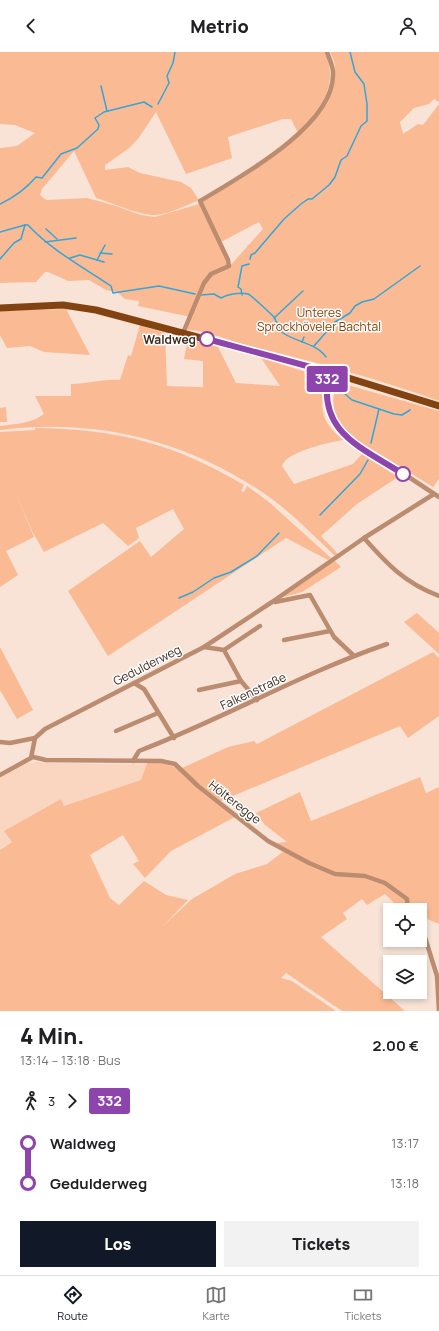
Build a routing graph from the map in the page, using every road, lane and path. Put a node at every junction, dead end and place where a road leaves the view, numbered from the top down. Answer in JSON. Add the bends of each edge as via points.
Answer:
{"nodes":[{"id":1,"x":327,"y":52,"type":"edge"},
{"id":2,"x":0,"y":308,"type":"edge"},
{"id":3,"x":183,"y":333,"type":"junction"},
{"id":4,"x":329,"y":372,"type":"junction"},
{"id":5,"x":337,"y":374,"type":"junction"},
{"id":6,"x":328,"y":395,"type":"junction"},
{"id":7,"x":439,"y":406,"type":"edge"},
{"id":8,"x":434,"y":494,"type":"junction"},
{"id":9,"x":439,"y":497,"type":"edge"},
{"id":10,"x":364,"y":538,"type":"junction"},
{"id":11,"x":439,"y":596,"type":"edge"},
{"id":12,"x":272,"y":602,"type":"junction"},
{"id":13,"x":260,"y":626,"type":"dead end"},
{"id":14,"x":330,"y":631,"type":"junction"},
{"id":15,"x":284,"y":640,"type":"dead end"},
{"id":16,"x":387,"y":644,"type":"dead end"},
{"id":17,"x":204,"y":647,"type":"junction"},
{"id":18,"x":224,"y":650,"type":"junction"},
{"id":19,"x":353,"y":655,"type":"junction"},
{"id":20,"x":241,"y":681,"type":"junction"},
{"id":21,"x":134,"y":682,"type":"junction"},
{"id":22,"x":199,"y":690,"type":"dead end"},
{"id":23,"x":257,"y":700,"type":"junction"},
{"id":24,"x":158,"y":713,"type":"junction"},
{"id":25,"x":116,"y":731,"type":"dead end"},
{"id":26,"x":35,"y":738,"type":"junction"},
{"id":27,"x":174,"y":738,"type":"junction"},
{"id":28,"x":0,"y":742,"type":"edge"},
{"id":29,"x":33,"y":757,"type":"junction"},
{"id":30,"x":133,"y":762,"type":"junction"},
{"id":31,"x":0,"y":775,"type":"edge"},
{"id":32,"x":407,"y":903,"type":"edge"},
{"id":33,"x":427,"y":945,"type":"edge"},
{"id":34,"x":439,"y":1011,"type":"edge"}],
"edges":[{"from":1,"to":3,"type":"street","via":[[333,78],[323,108],[292,141],[252,170],[200,201],[229,266],[211,274],[204,283]]},
{"from":2,"to":3,"type":"main road","via":[[76,306]]},
{"from":3,"to":4,"type":"main road"},
{"from":4,"to":5,"type":"main road"},
{"from":4,"to":6,"type":"street","via":[[326,389]]},
{"from":5,"to":6,"type":"street"},
{"from":5,"to":7,"type":"main road"},
{"from":6,"to":8,"type":"street","via":[[331,417],[342,433]]},
{"from":8,"to":9,"type":"street"},
{"from":8,"to":10,"type":"street","name":"Gedulderweg"},
{"from":10,"to":11,"type":"street","via":[[391,568],[410,583]]},
{"from":10,"to":12,"type":"street","name":"Gedulderweg"},
{"from":12,"to":14,"type":"street","via":[[310,595]]},
{"from":12,"to":17,"type":"street","name":"Gedulderweg"},
{"from":13,"to":18,"type":"street"},
{"from":14,"to":15,"type":"street"},
{"from":14,"to":19,"type":"street"},
{"from":16,"to":19,"type":"street","name":"Falkenstraße"},
{"from":17,"to":18,"type":"street"},
{"from":17,"to":21,"type":"street","name":"Gedulderweg"},
{"from":18,"to":20,"type":"street"},
{"from":19,"to":23,"type":"street","name":"Falkenstraße"},
{"from":20,"to":22,"type":"street"},
{"from":20,"to":23,"type":"street"},
{"from":21,"to":24,"type":"street","via":[[144,689]]},
{"from":21,"to":26,"type":"street","name":"Gedulderweg","via":[[45,729]]},
{"from":23,"to":27,"type":"street","name":"Falkenstraße"},
{"from":24,"to":25,"type":"street"},
{"from":24,"to":27,"type":"street"},
{"from":26,"to":28,"type":"street","via":[[10,743]]},
{"from":26,"to":29,"type":"street"},
{"from":27,"to":30,"type":"street","name":"Falkenstraße","via":[[139,751]]},
{"from":29,"to":30,"type":"street","name":"Hölteregge","via":[[40,760]]},
{"from":29,"to":31,"type":"street"},
{"from":30,"to":32,"type":"street","name":"Hölteregge","via":[[161,761],[174,764],[268,841],[334,874],[365,876],[386,882],[407,899]]},
{"from":33,"to":34,"type":"street","via":[[437,976]]}]}
